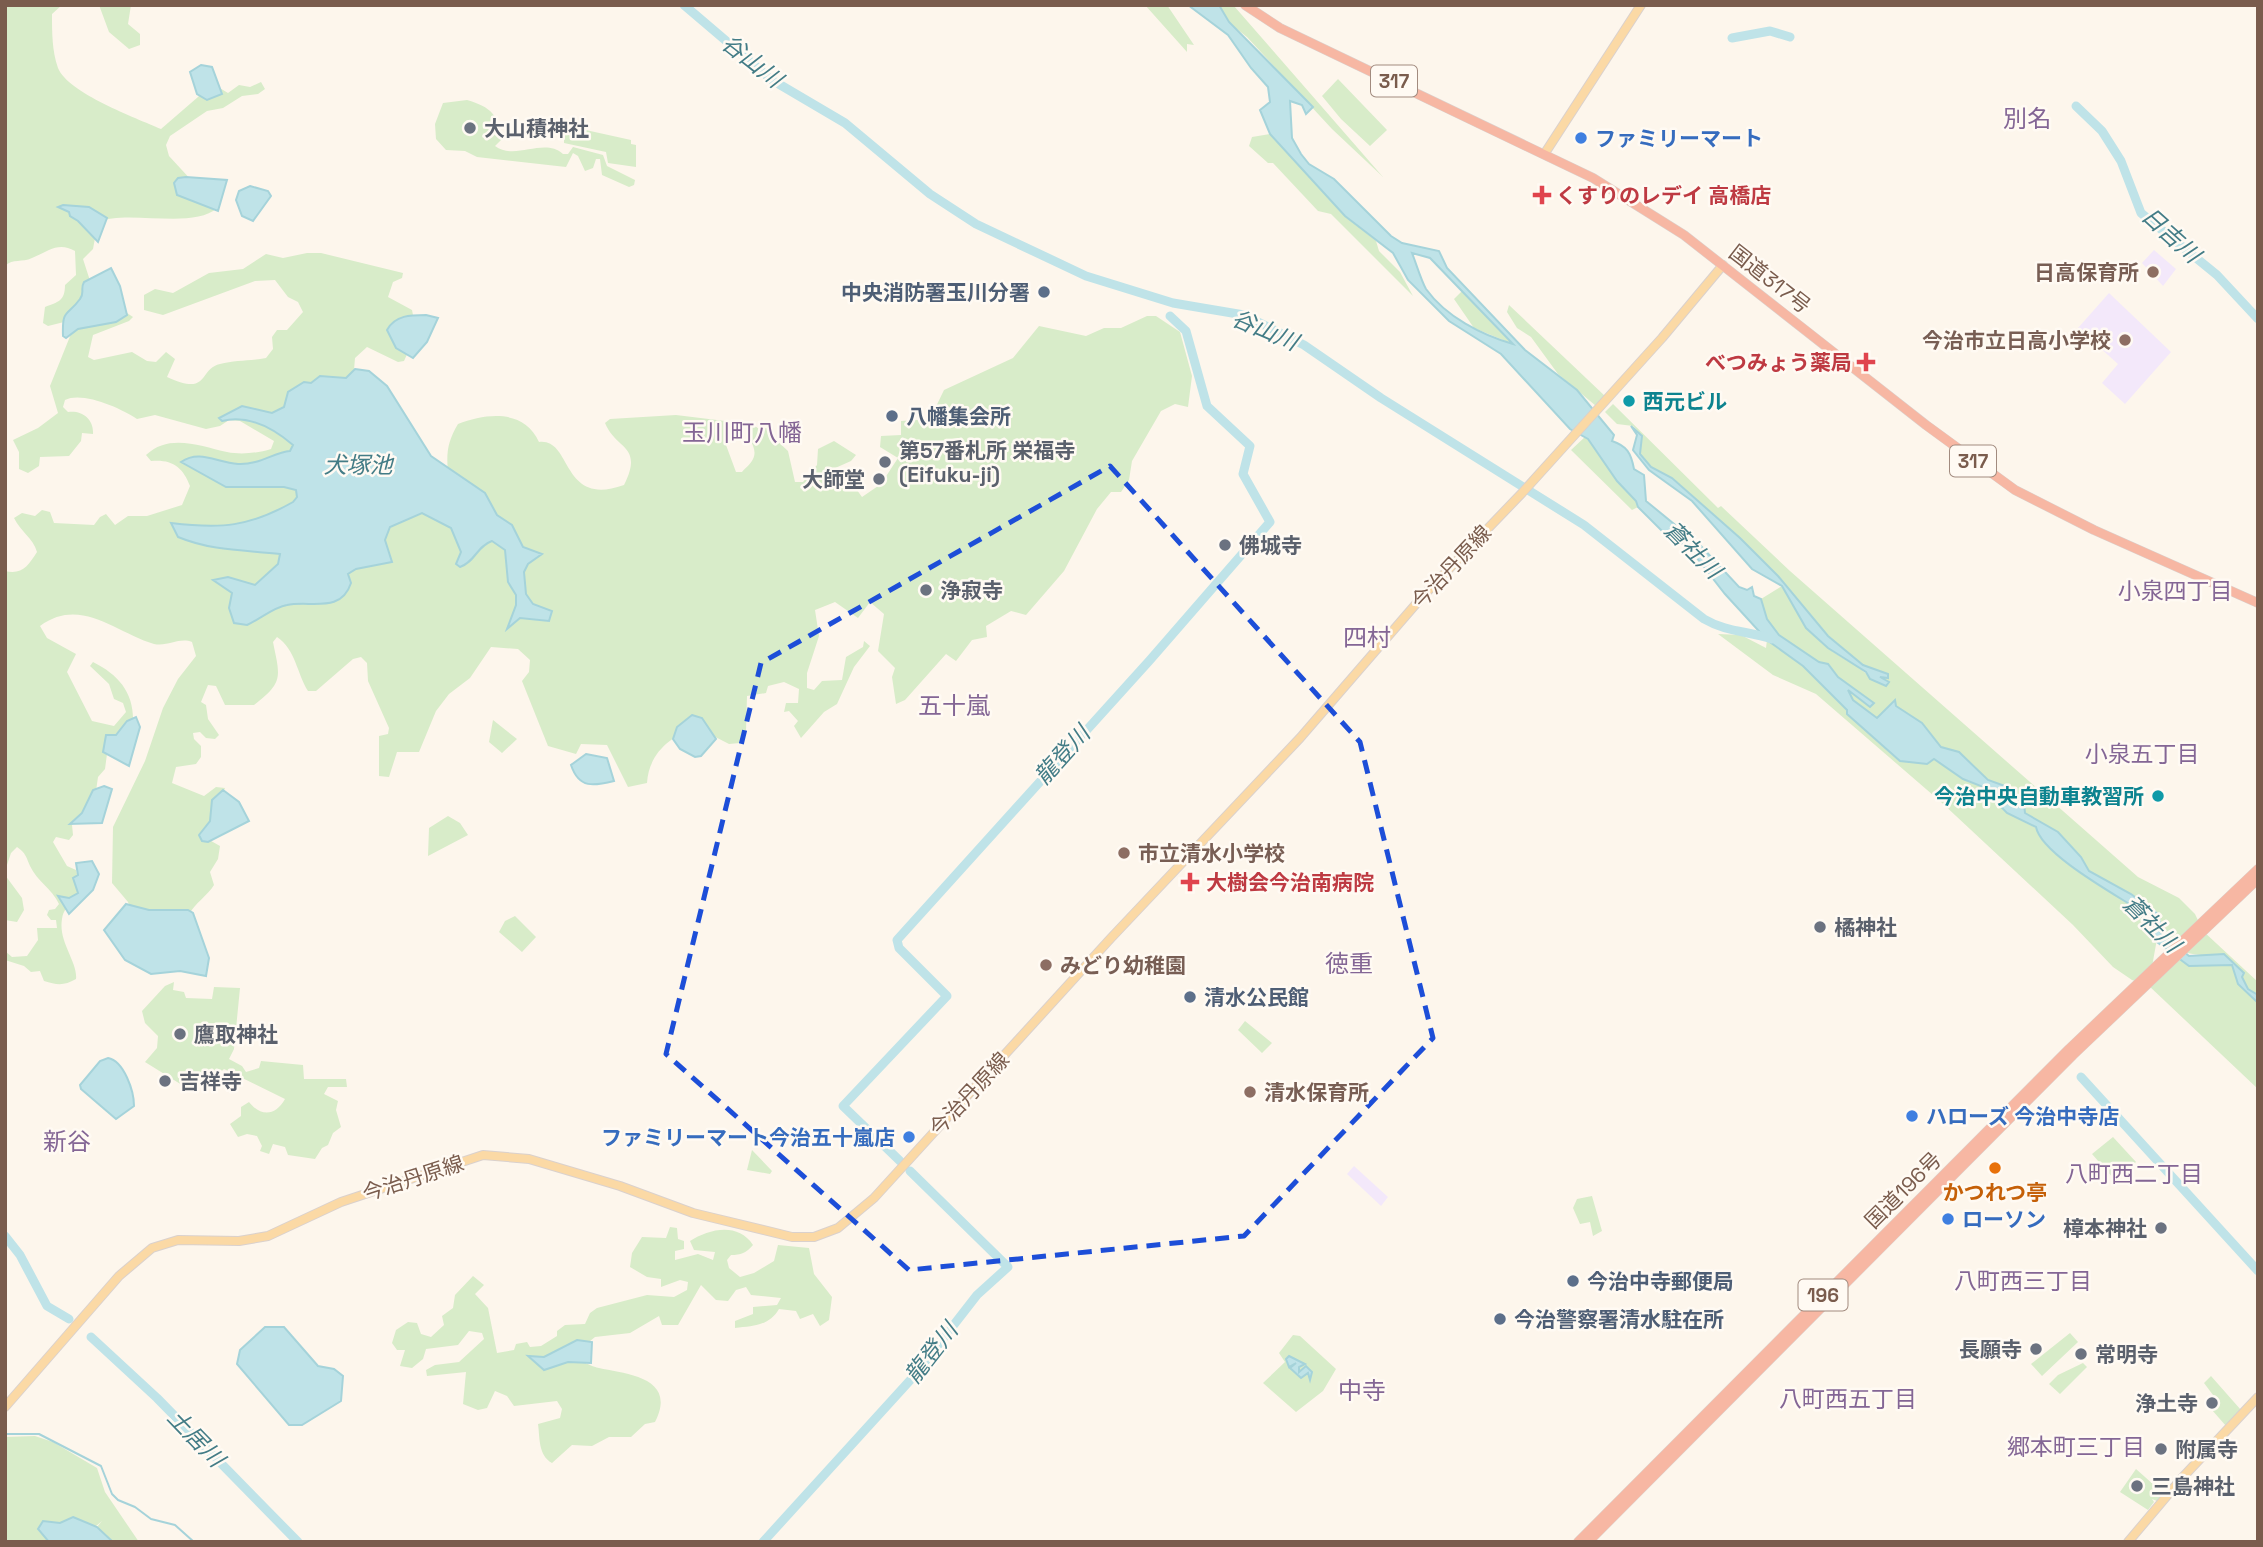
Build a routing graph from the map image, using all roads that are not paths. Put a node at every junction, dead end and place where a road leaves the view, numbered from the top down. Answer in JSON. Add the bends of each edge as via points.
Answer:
{"nodes":[{"id":1,"x":1245,"y":5,"type":"edge"},
{"id":2,"x":1641,"y":5,"type":"edge"},
{"id":3,"x":1545,"y":153,"type":"junction"},
{"id":4,"x":1723,"y":265,"type":"junction"},
{"id":5,"x":2258,"y":603,"type":"edge"},
{"id":6,"x":2258,"y":869,"type":"edge"},
{"id":7,"x":2258,"y":879,"type":"edge"},
{"id":8,"x":2071,"y":1052,"type":"junction"},
{"id":9,"x":2258,"y":1397,"type":"edge"},
{"id":10,"x":5,"y":1407,"type":"edge"},
{"id":11,"x":1578,"y":1542,"type":"edge"},
{"id":12,"x":1588,"y":1542,"type":"edge"},
{"id":13,"x":2128,"y":1542,"type":"edge"}],
"edges":[{"from":1,"to":3,"type":"highway","name":"国道317号","number":"317","via":[[1280,27]]},
{"from":2,"to":3,"type":"main road"},
{"from":3,"to":4,"type":"highway","name":"国道317号","number":"317","via":[[1665,222]]},
{"from":4,"to":5,"type":"highway","name":"国道317号","number":"317","via":[[1957,449],[2015,489],[2094,530]]},
{"from":4,"to":10,"type":"main road","name":"今治丹原線","via":[[1300,738],[874,1198],[838,1228],[814,1237],[792,1237],[693,1213],[529,1159],[483,1155],[341,1202],[268,1236],[239,1241],[178,1240],[152,1248],[119,1276]]},
{"from":6,"to":8,"type":"highway","name":"国道196号","number":"196"},
{"from":7,"to":8,"type":"highway","name":"国道196号","number":"196"},
{"from":8,"to":11,"type":"highway","name":"国道196号","number":"196"},
{"from":8,"to":12,"type":"highway","name":"国道196号","number":"196"},
{"from":9,"to":13,"type":"main road"}]}
